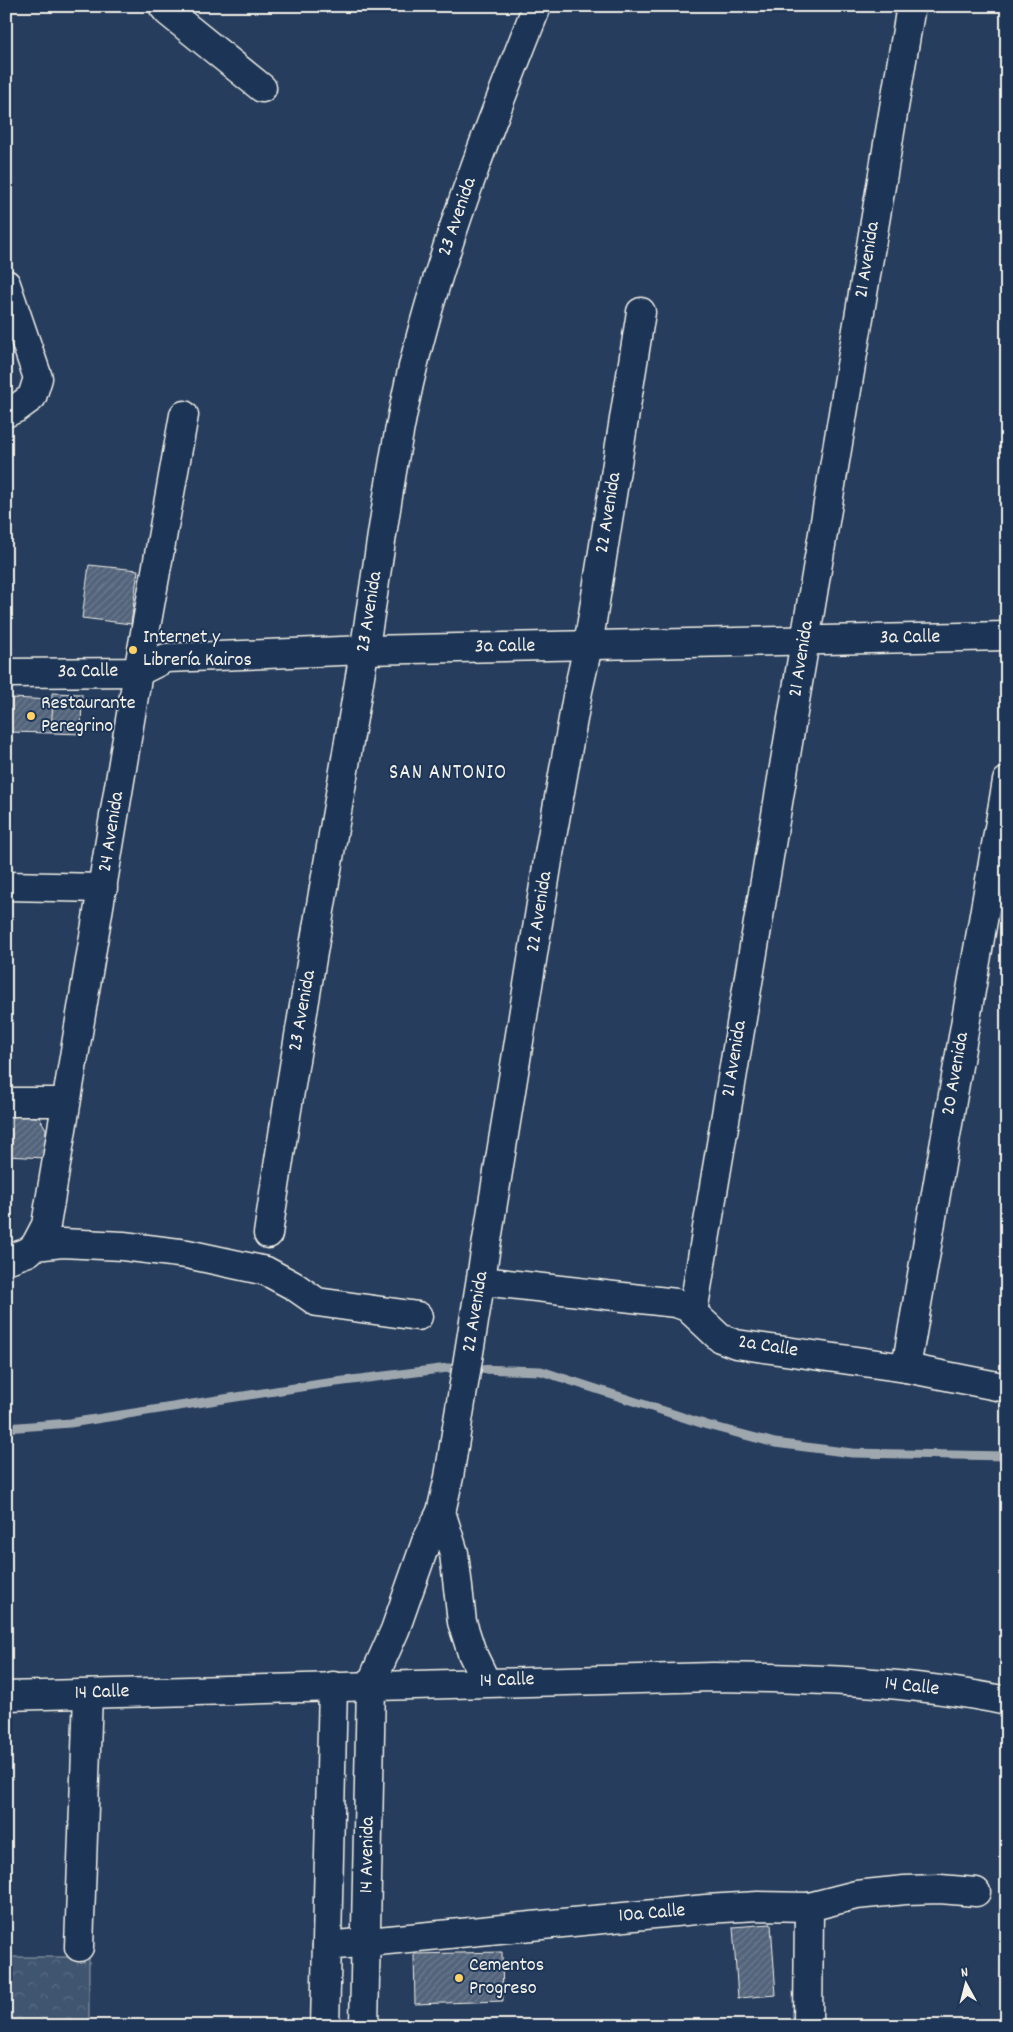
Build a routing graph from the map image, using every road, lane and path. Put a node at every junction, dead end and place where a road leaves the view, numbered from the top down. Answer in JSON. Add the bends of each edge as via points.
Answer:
{"nodes":[{"id":1,"x":163,"y":6,"type":"edge"},
{"id":2,"x":537,"y":6,"type":"edge"},
{"id":3,"x":911,"y":6,"type":"edge"},
{"id":4,"x":262,"y":88,"type":"dead end"},
{"id":5,"x":6,"y":284,"type":"edge"},
{"id":6,"x":641,"y":312,"type":"dead end"},
{"id":7,"x":6,"y":413,"type":"edge"},
{"id":8,"x":184,"y":415,"type":"dead end"},
{"id":9,"x":1007,"y":636,"type":"edge"},
{"id":10,"x":805,"y":639,"type":"junction"},
{"id":11,"x":588,"y":646,"type":"junction"},
{"id":12,"x":365,"y":650,"type":"junction"},
{"id":13,"x":138,"y":672,"type":"junction"},
{"id":14,"x":6,"y":673,"type":"edge"},
{"id":15,"x":1007,"y":781,"type":"edge"},
{"id":16,"x":6,"y":886,"type":"edge"},
{"id":17,"x":103,"y":888,"type":"junction"},
{"id":18,"x":6,"y":1102,"type":"edge"},
{"id":19,"x":66,"y":1102,"type":"junction"},
{"id":20,"x":268,"y":1234,"type":"dead end"},
{"id":21,"x":35,"y":1246,"type":"junction"},
{"id":22,"x":6,"y":1260,"type":"edge"},
{"id":23,"x":482,"y":1281,"type":"junction"},
{"id":24,"x":693,"y":1312,"type":"junction"},
{"id":25,"x":418,"y":1316,"type":"dead end"},
{"id":26,"x":906,"y":1368,"type":"junction"},
{"id":27,"x":1007,"y":1388,"type":"edge"},
{"id":28,"x":441,"y":1512,"type":"junction"},
{"id":29,"x":486,"y":1682,"type":"junction"},
{"id":30,"x":371,"y":1684,"type":"junction"},
{"id":31,"x":333,"y":1686,"type":"junction"},
{"id":32,"x":88,"y":1694,"type":"junction"},
{"id":33,"x":6,"y":1696,"type":"edge"},
{"id":34,"x":1007,"y":1700,"type":"edge"},
{"id":35,"x":976,"y":1892,"type":"dead end"},
{"id":36,"x":810,"y":1907,"type":"junction"},
{"id":37,"x":367,"y":1942,"type":"junction"},
{"id":38,"x":327,"y":1946,"type":"junction"},
{"id":39,"x":79,"y":1947,"type":"dead end"},
{"id":40,"x":325,"y":2026,"type":"edge"},
{"id":41,"x":364,"y":2026,"type":"edge"},
{"id":42,"x":808,"y":2026,"type":"edge"}],
"edges":[{"from":1,"to":4,"type":"street"},
{"from":2,"to":12,"type":"street","name":"23 Avenida","via":[[452,230],[422,329],[393,461]]},
{"from":3,"to":10,"type":"street","name":"21 Avenida"},
{"from":5,"to":7,"type":"street","via":[[38,378],[32,397]]},
{"from":6,"to":11,"type":"street","name":"22 Avenida"},
{"from":8,"to":13,"type":"street","name":"24 Avenida"},
{"from":9,"to":10,"type":"street","name":"3a Calle"},
{"from":10,"to":11,"type":"street","name":"3a Calle"},
{"from":10,"to":24,"type":"street","name":"21 Avenida"},
{"from":11,"to":12,"type":"street","name":"3a Calle"},
{"from":11,"to":23,"type":"street","name":"22 Avenida","via":[[550,848]]},
{"from":12,"to":13,"type":"street","name":"3a Calle","via":[[166,658]]},
{"from":12,"to":20,"type":"street","name":"23 Avenida","via":[[286,1108]]},
{"from":13,"to":14,"type":"street","name":"3a Calle"},
{"from":13,"to":17,"type":"street","name":"24 Avenida"},
{"from":15,"to":26,"type":"street","name":"20 Avenida"},
{"from":16,"to":17,"type":"street"},
{"from":17,"to":19,"type":"street","name":"24 Avenida"},
{"from":18,"to":19,"type":"street"},
{"from":19,"to":21,"type":"street","name":"24 Avenida","via":[[46,1225]]},
{"from":21,"to":22,"type":"street"},
{"from":21,"to":25,"type":"street","via":[[62,1243],[123,1246],[187,1254],[266,1271],[317,1302]]},
{"from":23,"to":24,"type":"street","name":"2a Calle","via":[[676,1303]]},
{"from":23,"to":28,"type":"street","name":"22 Avenida"},
{"from":24,"to":26,"type":"street","name":"2a Calle","via":[[720,1338],[736,1344]]},
{"from":26,"to":27,"type":"street","name":"2a Calle"},
{"from":28,"to":29,"type":"street","name":"22 Avenida","via":[[454,1553],[462,1622]]},
{"from":28,"to":30,"type":"street","name":"22 Avenida","via":[[426,1542],[395,1630]]},
{"from":29,"to":30,"type":"street","name":"14 Calle"},
{"from":29,"to":34,"type":"street","name":"14 Calle","via":[[808,1678],[922,1687]]},
{"from":30,"to":31,"type":"street","name":"14 Calle"},
{"from":30,"to":37,"type":"street","name":"14 Avenida"},
{"from":31,"to":32,"type":"street","name":"14 Calle"},
{"from":31,"to":38,"type":"street","name":"14 Avenida"},
{"from":32,"to":33,"type":"street","name":"14 Calle"},
{"from":32,"to":39,"type":"street"},
{"from":35,"to":36,"type":"street","name":"10a Calle","via":[[905,1890],[856,1895]]},
{"from":36,"to":37,"type":"street","name":"10a Calle","via":[[706,1909]]},
{"from":36,"to":42,"type":"street"},
{"from":37,"to":38,"type":"street","name":"10a Calle"},
{"from":37,"to":41,"type":"street","name":"14 Avenida"},
{"from":38,"to":40,"type":"street","name":"14 Avenida"}]}
